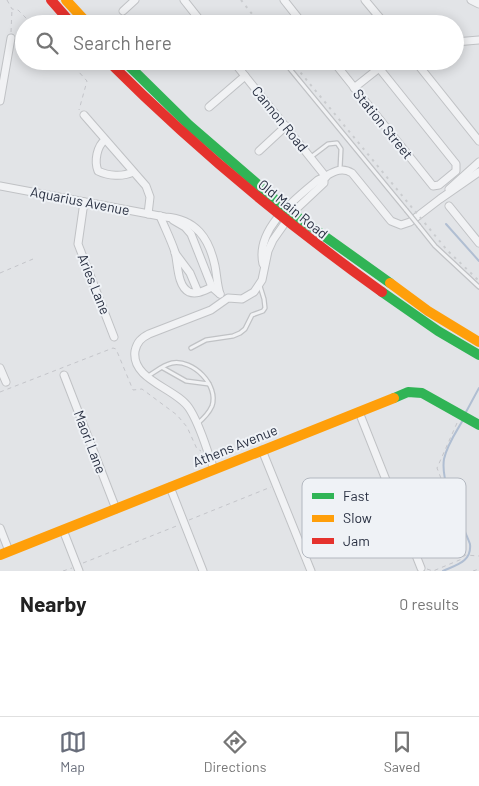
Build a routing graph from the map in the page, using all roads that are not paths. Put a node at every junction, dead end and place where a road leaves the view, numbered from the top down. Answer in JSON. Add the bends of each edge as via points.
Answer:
{"nodes":[{"id":1,"x":51,"y":0,"type":"edge"},
{"id":2,"x":66,"y":0,"type":"edge"},
{"id":3,"x":136,"y":0,"type":"edge"},
{"id":4,"x":184,"y":0,"type":"edge"},
{"id":5,"x":284,"y":0,"type":"edge"},
{"id":6,"x":366,"y":0,"type":"edge"},
{"id":7,"x":471,"y":0,"type":"edge"},
{"id":8,"x":479,"y":4,"type":"edge"},
{"id":9,"x":123,"y":11,"type":"dead end"},
{"id":10,"x":64,"y":15,"type":"edge"},
{"id":11,"x":80,"y":15,"type":"edge"},
{"id":12,"x":196,"y":15,"type":"edge"},
{"id":13,"x":296,"y":15,"type":"edge"},
{"id":14,"x":377,"y":15,"type":"edge"},
{"id":15,"x":12,"y":38,"type":"road end"},
{"id":16,"x":479,"y":40,"type":"edge"},
{"id":17,"x":464,"y":41,"type":"edge"},
{"id":18,"x":117,"y":70,"type":"edge"},
{"id":19,"x":133,"y":70,"type":"edge"},
{"id":20,"x":240,"y":70,"type":"edge"},
{"id":21,"x":292,"y":70,"type":"edge"},
{"id":22,"x":340,"y":70,"type":"edge"},
{"id":23,"x":376,"y":70,"type":"edge"},
{"id":24,"x":381,"y":70,"type":"edge"},
{"id":25,"x":422,"y":70,"type":"edge"},
{"id":26,"x":245,"y":76,"type":"junction"},
{"id":27,"x":354,"y":88,"type":"junction"},
{"id":28,"x":0,"y":101,"type":"edge"},
{"id":29,"x":210,"y":108,"type":"dead end"},
{"id":30,"x":84,"y":115,"type":"road end"},
{"id":31,"x":286,"y":126,"type":"junction"},
{"id":32,"x":105,"y":140,"type":"junction"},
{"id":33,"x":479,"y":141,"type":"edge"},
{"id":34,"x":259,"y":151,"type":"dead end"},
{"id":35,"x":311,"y":157,"type":"junction"},
{"id":36,"x":479,"y":162,"type":"edge"},
{"id":37,"x":340,"y":170,"type":"junction"},
{"id":38,"x":133,"y":172,"type":"junction"},
{"id":39,"x":479,"y":172,"type":"edge"},
{"id":40,"x":325,"y":178,"type":"junction"},
{"id":41,"x":0,"y":186,"type":"edge"},
{"id":42,"x":440,"y":199,"type":"junction"},
{"id":43,"x":84,"y":202,"type":"junction"},
{"id":44,"x":449,"y":206,"type":"dead end"},
{"id":45,"x":148,"y":214,"type":"junction"},
{"id":46,"x":286,"y":214,"type":"junction"},
{"id":47,"x":163,"y":217,"type":"junction"},
{"id":48,"x":479,"y":243,"type":"edge"},
{"id":49,"x":175,"y":253,"type":"junction"},
{"id":50,"x":260,"y":285,"type":"junction"},
{"id":51,"x":212,"y":287,"type":"junction"},
{"id":52,"x":479,"y":288,"type":"edge"},
{"id":53,"x":198,"y":292,"type":"junction"},
{"id":54,"x":220,"y":294,"type":"junction"},
{"id":55,"x":228,"y":298,"type":"junction"},
{"id":56,"x":114,"y":337,"type":"dead end"},
{"id":57,"x":479,"y":342,"type":"edge"},
{"id":58,"x":190,"y":348,"type":"dead end"},
{"id":59,"x":479,"y":355,"type":"edge"},
{"id":60,"x":162,"y":367,"type":"junction"},
{"id":61,"x":0,"y":368,"type":"edge"},
{"id":62,"x":64,"y":375,"type":"dead end"},
{"id":63,"x":147,"y":376,"type":"junction"},
{"id":64,"x":6,"y":382,"type":"dead end"},
{"id":65,"x":209,"y":384,"type":"junction"},
{"id":66,"x":359,"y":412,"type":"junction"},
{"id":67,"x":197,"y":424,"type":"junction"},
{"id":68,"x":479,"y":424,"type":"edge"},
{"id":69,"x":262,"y":450,"type":"junction"},
{"id":70,"x":214,"y":469,"type":"junction"},
{"id":71,"x":385,"y":478,"type":"edge"},
{"id":72,"x":170,"y":487,"type":"junction"},
{"id":73,"x":116,"y":508,"type":"junction"},
{"id":74,"x":0,"y":528,"type":"edge"},
{"id":75,"x":63,"y":530,"type":"junction"},
{"id":76,"x":302,"y":549,"type":"edge"},
{"id":77,"x":5,"y":553,"type":"edge"},
{"id":78,"x":306,"y":558,"type":"edge"},
{"id":79,"x":417,"y":558,"type":"edge"},
{"id":80,"x":78,"y":568,"type":"edge"},
{"id":81,"x":421,"y":568,"type":"road end"},
{"id":82,"x":203,"y":571,"type":"edge"},
{"id":83,"x":311,"y":571,"type":"edge"}],
"edges":[{"from":1,"to":10,"type":"main road"},
{"from":2,"to":11,"type":"main road"},
{"from":3,"to":9,"type":"street"},
{"from":4,"to":12,"type":"street"},
{"from":5,"to":13,"type":"street"},
{"from":6,"to":14,"type":"street"},
{"from":7,"to":8,"type":"street"},
{"from":15,"to":28,"type":"street"},
{"from":16,"to":17,"type":"street"},
{"from":18,"to":46,"type":"main road","name":"Old Main Road","via":[[207,156]]},
{"from":19,"to":46,"type":"main road","name":"Old Main Road"},
{"from":20,"to":26,"type":"street","name":"Cannon Road"},
{"from":21,"to":52,"type":"lane","bridge":true,"via":[[435,246]]},
{"from":22,"to":27,"type":"street","name":"Station Street"},
{"from":23,"to":27,"type":"street"},
{"from":24,"to":27,"type":"street","name":"Station Street","via":[[457,166],[456,171],[439,185],[433,186]]},
{"from":25,"to":33,"type":"street"},
{"from":26,"to":29,"type":"street"},
{"from":26,"to":31,"type":"street","name":"Cannon Road"},
{"from":30,"to":32,"type":"street"},
{"from":31,"to":34,"type":"street"},
{"from":31,"to":35,"type":"street","name":"Cannon Road"},
{"from":32,"to":38,"type":"street"},
{"from":32,"to":38,"type":"street","via":[[98,150],[98,171],[122,176]]},
{"from":35,"to":37,"type":"lane","via":[[328,144],[337,143],[341,149]]},
{"from":35,"to":40,"type":"street","name":"Cannon Road"},
{"from":36,"to":42,"type":"street"},
{"from":37,"to":40,"type":"street"},
{"from":37,"to":42,"type":"street","via":[[352,173],[388,218],[398,224],[410,222]]},
{"from":38,"to":45,"type":"street","via":[[150,194]]},
{"from":39,"to":42,"type":"street"},
{"from":40,"to":46,"type":"street","via":[[318,180]]},
{"from":41,"to":43,"type":"street","name":"Aquarius Avenue"},
{"from":43,"to":45,"type":"street","name":"Aquarius Avenue"},
{"from":43,"to":56,"type":"street","name":"Aries Lane","via":[[78,244]]},
{"from":44,"to":48,"type":"street"},
{"from":45,"to":47,"type":"street","name":"Aquarius Avenue"},
{"from":46,"to":50,"type":"street","via":[[270,245]]},
{"from":46,"to":57,"type":"main road","name":"Old Main Road"},
{"from":46,"to":59,"type":"main road","name":"Old Main Road","via":[[326,253],[427,324]]},
{"from":47,"to":49,"type":"street"},
{"from":47,"to":51,"type":"street","name":"Aquarius Avenue","via":[[189,230]]},
{"from":47,"to":54,"type":"street","name":"Aquarius Avenue","via":[[187,221],[201,233],[214,266]]},
{"from":49,"to":53,"type":"street","via":[[190,273]]},
{"from":49,"to":53,"type":"street","via":[[184,287]]},
{"from":50,"to":55,"type":"street","via":[[248,296]]},
{"from":50,"to":58,"type":"lane","via":[[265,308],[252,315],[245,329],[233,336],[206,340]]},
{"from":51,"to":53,"type":"street"},
{"from":51,"to":54,"type":"street","name":"Aquarius Avenue"},
{"from":54,"to":55,"type":"street","name":"Aquarius Avenue"},
{"from":55,"to":63,"type":"street","via":[[211,310],[142,338],[136,349],[136,360]]},
{"from":60,"to":63,"type":"lane"},
{"from":60,"to":65,"type":"lane","via":[[186,381]]},
{"from":60,"to":65,"type":"lane","via":[[172,363],[186,364]]},
{"from":61,"to":64,"type":"street"},
{"from":62,"to":73,"type":"street","name":"Maori Lane"},
{"from":63,"to":67,"type":"street","via":[[183,400]]},
{"from":65,"to":67,"type":"lane","via":[[212,407]]},
{"from":66,"to":68,"type":"main road","name":"Athens Avenue","via":[[412,392],[427,396]]},
{"from":66,"to":69,"type":"main road","name":"Athens Avenue"},
{"from":66,"to":71,"type":"street"},
{"from":67,"to":70,"type":"street"},
{"from":69,"to":70,"type":"main road","name":"Athens Avenue"},
{"from":69,"to":76,"type":"street"},
{"from":70,"to":72,"type":"main road","name":"Athens Avenue"},
{"from":72,"to":73,"type":"main road","name":"Athens Avenue"},
{"from":72,"to":82,"type":"street"},
{"from":73,"to":75,"type":"main road","name":"Athens Avenue"},
{"from":74,"to":77,"type":"street"},
{"from":75,"to":77,"type":"main road","name":"Athens Avenue"},
{"from":75,"to":80,"type":"street"},
{"from":78,"to":83,"type":"street"},
{"from":79,"to":81,"type":"street"}]}
